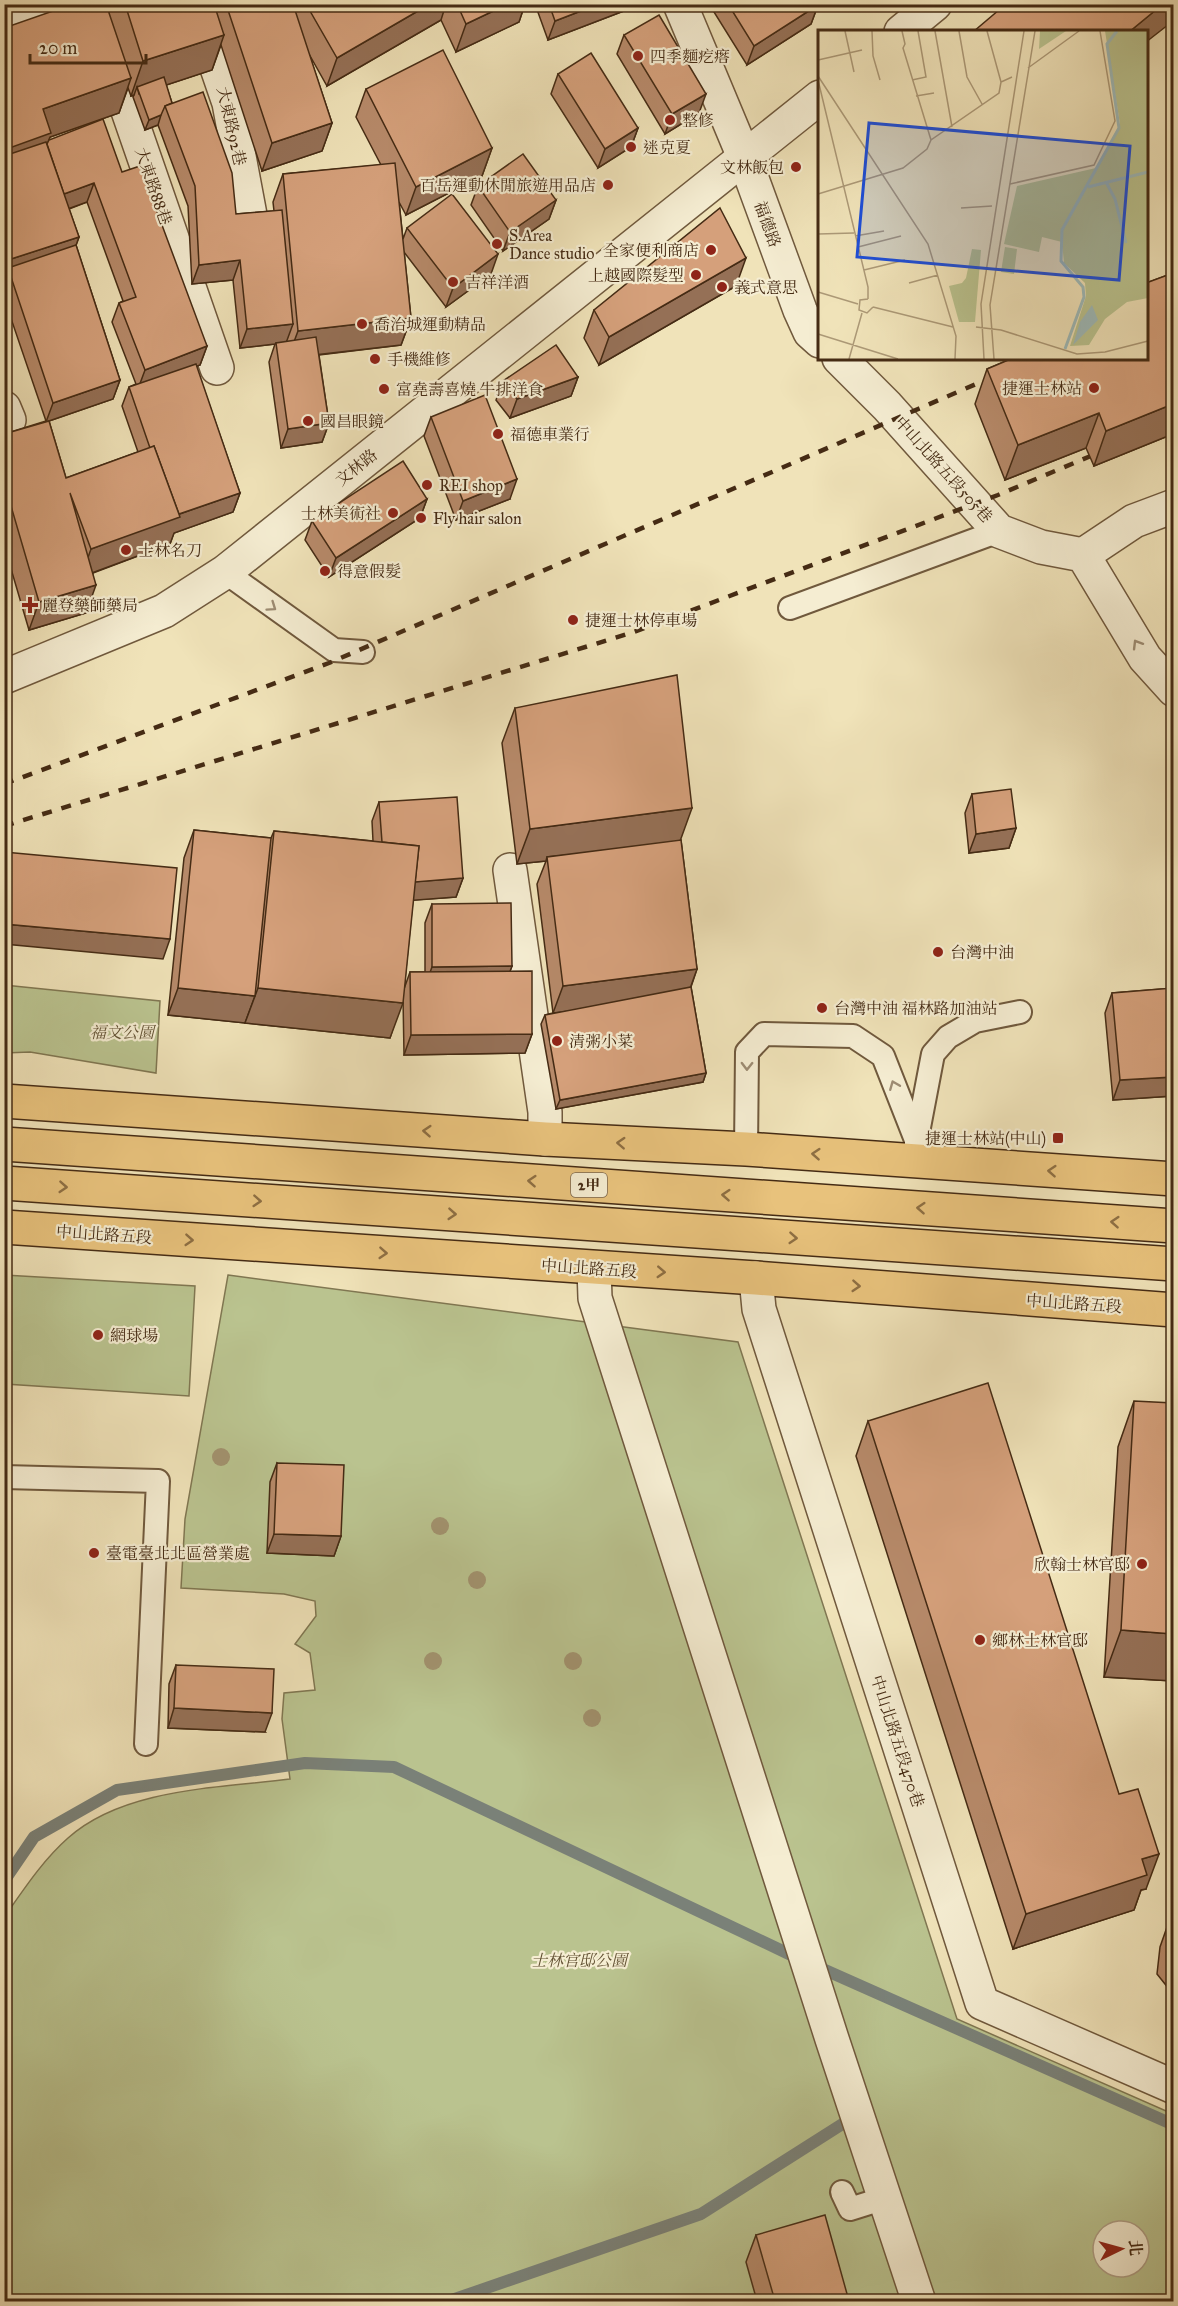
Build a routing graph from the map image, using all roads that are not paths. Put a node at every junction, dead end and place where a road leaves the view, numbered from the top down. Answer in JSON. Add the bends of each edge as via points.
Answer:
{"nodes":[{"id":1,"x":57,"y":4,"type":"edge"},
{"id":2,"x":91,"y":4,"type":"edge"},
{"id":3,"x":195,"y":4,"type":"edge"},
{"id":4,"x":680,"y":4,"type":"edge"},
{"id":5,"x":935,"y":4,"type":"edge"},
{"id":6,"x":4,"y":24,"type":"edge"},
{"id":7,"x":903,"y":30,"type":"edge"},
{"id":8,"x":818,"y":98,"type":"edge"},
{"id":9,"x":744,"y":157,"type":"junction"},
{"id":10,"x":250,"y":215,"type":"edge"},
{"id":11,"x":818,"y":340,"type":"edge"},
{"id":12,"x":840,"y":360,"type":"edge"},
{"id":13,"x":217,"y":368,"type":"dead end"},
{"id":14,"x":1173,"y":506,"type":"edge"},
{"id":15,"x":999,"y":531,"type":"junction"},
{"id":16,"x":1083,"y":555,"type":"junction"},
{"id":17,"x":225,"y":572,"type":"junction"},
{"id":18,"x":790,"y":608,"type":"dead end"},
{"id":19,"x":363,"y":652,"type":"dead end"},
{"id":20,"x":4,"y":677,"type":"edge"},
{"id":21,"x":1173,"y":690,"type":"edge"},
{"id":22,"x":510,"y":870,"type":"dead end"},
{"id":23,"x":1020,"y":1012,"type":"dead end"},
{"id":24,"x":4,"y":1101,"type":"edge"},
{"id":25,"x":545,"y":1139,"type":"junction"},
{"id":26,"x":4,"y":1144,"type":"edge"},
{"id":27,"x":746,"y":1149,"type":"junction"},
{"id":28,"x":916,"y":1151,"type":"junction"},
{"id":29,"x":867,"y":1158,"type":"junction"},
{"id":30,"x":1173,"y":1179,"type":"edge"},
{"id":31,"x":4,"y":1183,"type":"edge"},
{"id":32,"x":863,"y":1204,"type":"junction"},
{"id":33,"x":1173,"y":1226,"type":"edge"},
{"id":34,"x":4,"y":1227,"type":"edge"},
{"id":35,"x":1173,"y":1264,"type":"edge"},
{"id":36,"x":594,"y":1268,"type":"junction"},
{"id":37,"x":756,"y":1278,"type":"junction"},
{"id":38,"x":1173,"y":1310,"type":"edge"},
{"id":39,"x":4,"y":1477,"type":"edge"},
{"id":40,"x":146,"y":1744,"type":"dead end"},
{"id":41,"x":1173,"y":2087,"type":"edge"},
{"id":42,"x":842,"y":2192,"type":"dead end"},
{"id":43,"x":885,"y":2198,"type":"junction"},
{"id":44,"x":919,"y":2301,"type":"edge"}],
"edges":[{"from":1,"to":6,"type":"street"},
{"from":2,"to":13,"type":"street","name":"大東路88巷"},
{"from":3,"to":10,"type":"street","name":"大東路92巷","via":[[229,103]]},
{"from":4,"to":9,"type":"street","name":"福德路"},
{"from":5,"to":7,"type":"street"},
{"from":8,"to":9,"type":"street","name":"文林路"},
{"from":9,"to":11,"type":"street","name":"福德路","via":[[800,310]]},
{"from":9,"to":17,"type":"street","name":"文林路"},
{"from":12,"to":15,"type":"street","name":"中山北路五段505巷","via":[[887,406]]},
{"from":14,"to":16,"type":"street","via":[[1134,521]]},
{"from":15,"to":16,"type":"street","name":"中山北路五段505巷","via":[[1041,547]]},
{"from":15,"to":18,"type":"lane"},
{"from":21,"to":16,"type":"street","one_way":true,"via":[[1145,658]]},
{"from":17,"to":19,"type":"lane","one_way":true,"via":[[334,650]]},
{"from":17,"to":20,"type":"street","name":"文林路","via":[[164,611]]},
{"from":22,"to":25,"type":"street","via":[[545,1112]]},
{"from":23,"to":28,"type":"lane","via":[[975,1021],[948,1037],[933,1054]]},
{"from":25,"to":24,"type":"main road","one_way":true},
{"from":27,"to":25,"type":"main road","one_way":true},
{"from":32,"to":26,"type":"main road","number":"2甲","one_way":true},
{"from":28,"to":27,"type":"lane","one_way":true,"via":[[883,1056],[853,1036],[764,1034],[747,1052]]},
{"from":29,"to":27,"type":"main road","one_way":true},
{"from":28,"to":29,"type":"main road"},
{"from":30,"to":28,"type":"main road","one_way":true},
{"from":29,"to":32,"type":"main road"},
{"from":31,"to":35,"type":"main road","one_way":true},
{"from":33,"to":32,"type":"main road","number":"2甲","one_way":true},
{"from":34,"to":36,"type":"main road","name":"中山北路五段","one_way":true},
{"from":36,"to":37,"type":"main road","name":"中山北路五段","one_way":true},
{"from":36,"to":43,"type":"street","via":[[595,1298]]},
{"from":37,"to":38,"type":"main road","name":"中山北路五段","one_way":true},
{"from":37,"to":41,"type":"street","name":"中山北路五段470巷","via":[[759,1309],[982,2003]]},
{"from":39,"to":40,"type":"lane","via":[[158,1481]]},
{"from":42,"to":43,"type":"lane","via":[[850,2209]]},
{"from":43,"to":44,"type":"street"}]}
